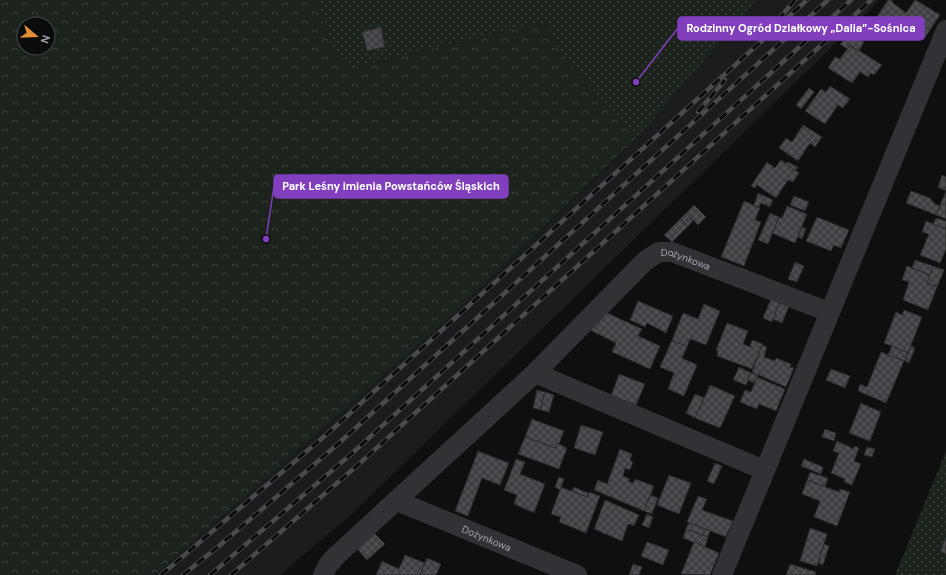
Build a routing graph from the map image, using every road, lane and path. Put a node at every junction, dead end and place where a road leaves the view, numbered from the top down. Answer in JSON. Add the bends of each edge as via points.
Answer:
{"nodes":[{"id":1,"x":946,"y":30,"type":"edge"},
{"id":2,"x":829,"y":312,"type":"junction"},
{"id":3,"x":535,"y":373,"type":"junction"},
{"id":4,"x":764,"y":470,"type":"junction"},
{"id":5,"x":397,"y":501,"type":"junction"},
{"id":6,"x":322,"y":575,"type":"edge"},
{"id":7,"x":577,"y":575,"type":"edge"},
{"id":8,"x":722,"y":575,"type":"edge"}],
"edges":[{"from":1,"to":2,"type":"street"},
{"from":2,"to":3,"type":"street","name":"Dożynkowa","via":[[672,252],[659,252],[645,261]]},
{"from":2,"to":4,"type":"street"},
{"from":3,"to":4,"type":"street"},
{"from":3,"to":5,"type":"street","name":"Dożynkowa"},
{"from":4,"to":8,"type":"street"},
{"from":5,"to":6,"type":"street","name":"Dożynkowa","via":[[336,556]]},
{"from":5,"to":7,"type":"street","name":"Dożynkowa"}]}
